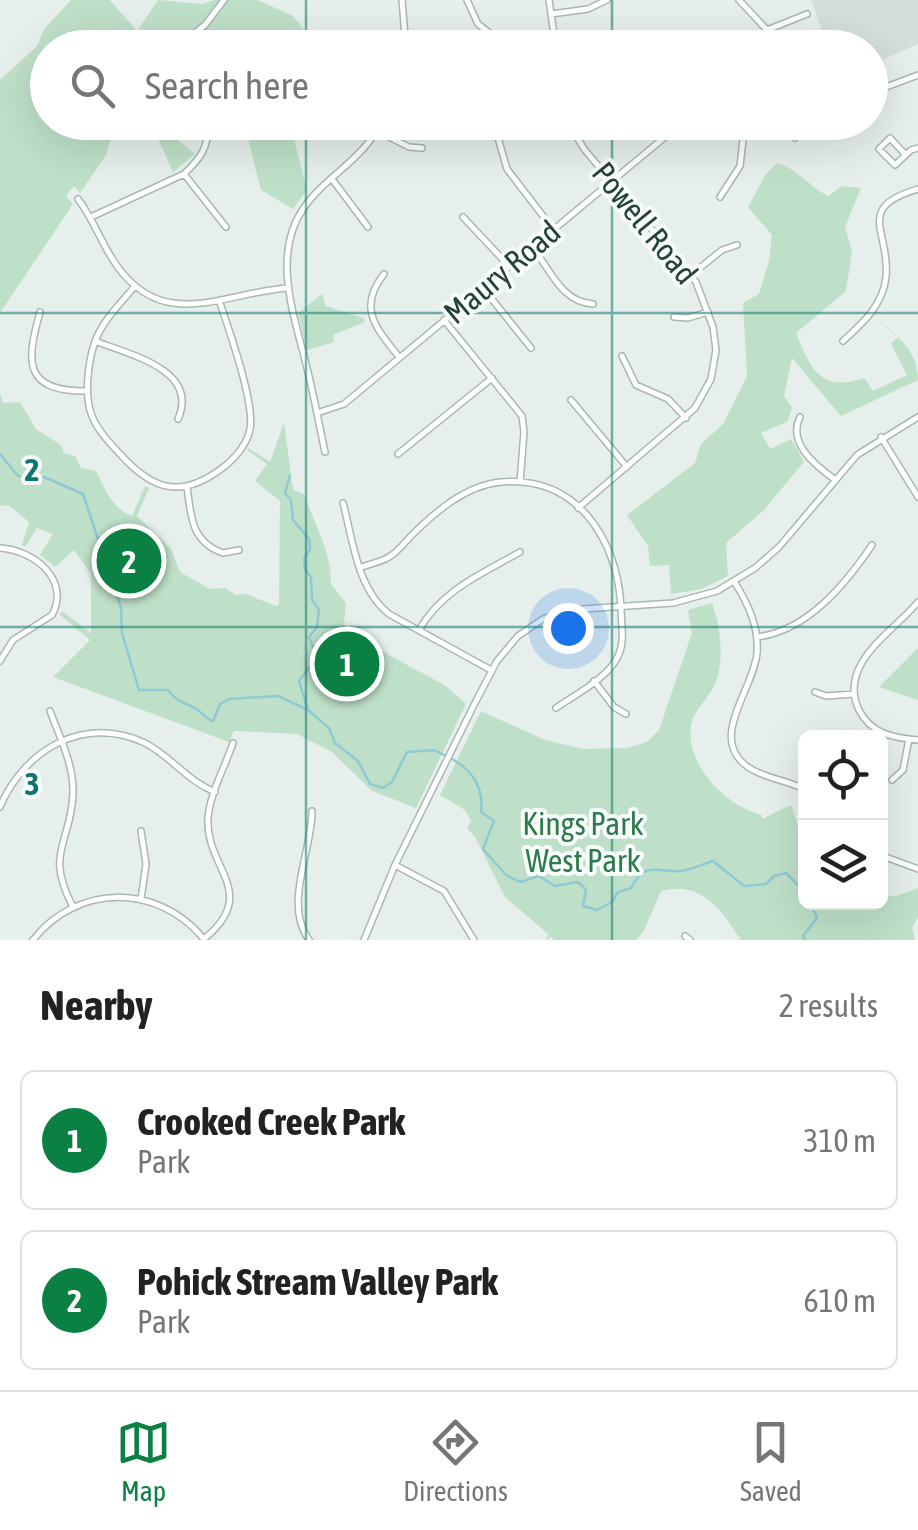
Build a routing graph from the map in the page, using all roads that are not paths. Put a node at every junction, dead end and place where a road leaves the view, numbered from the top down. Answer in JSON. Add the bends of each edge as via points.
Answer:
{"nodes":[{"id":1,"x":224,"y":0,"type":"edge"},
{"id":2,"x":402,"y":0,"type":"edge"},
{"id":3,"x":467,"y":0,"type":"edge"},
{"id":4,"x":549,"y":0,"type":"edge"},
{"id":5,"x":607,"y":0,"type":"edge"},
{"id":6,"x":739,"y":0,"type":"edge"},
{"id":7,"x":551,"y":14,"type":"junction"},
{"id":8,"x":808,"y":14,"type":"dead end"},
{"id":9,"x":199,"y":30,"type":"edge"},
{"id":10,"x":404,"y":30,"type":"edge"},
{"id":11,"x":486,"y":30,"type":"edge"},
{"id":12,"x":553,"y":30,"type":"edge"},
{"id":13,"x":767,"y":30,"type":"joint"},
{"id":14,"x":918,"y":75,"type":"edge"},
{"id":15,"x":888,"y":86,"type":"edge"},
{"id":16,"x":206,"y":140,"type":"edge"},
{"id":17,"x":371,"y":140,"type":"edge"},
{"id":18,"x":396,"y":140,"type":"edge"},
{"id":19,"x":497,"y":140,"type":"edge"},
{"id":20,"x":579,"y":140,"type":"edge"},
{"id":21,"x":662,"y":140,"type":"edge"},
{"id":22,"x":743,"y":140,"type":"edge"},
{"id":23,"x":888,"y":140,"type":"edge"},
{"id":24,"x":888,"y":140,"type":"edge"},
{"id":25,"x":422,"y":148,"type":"dead end"},
{"id":26,"x":918,"y":148,"type":"edge"},
{"id":27,"x":905,"y":154,"type":"junction"},
{"id":28,"x":184,"y":174,"type":"junction"},
{"id":29,"x":332,"y":179,"type":"junction"},
{"id":30,"x":612,"y":182,"type":"junction"},
{"id":31,"x":918,"y":189,"type":"edge"},
{"id":32,"x":720,"y":197,"type":"dead end"},
{"id":33,"x":78,"y":199,"type":"dead end"},
{"id":34,"x":463,"y":216,"type":"dead end"},
{"id":35,"x":91,"y":217,"type":"junction"},
{"id":36,"x":226,"y":227,"type":"dead end"},
{"id":37,"x":368,"y":227,"type":"dead end"},
{"id":38,"x":553,"y":229,"type":"junction"},
{"id":39,"x":737,"y":245,"type":"dead end"},
{"id":40,"x":532,"y":246,"type":"junction"},
{"id":41,"x":508,"y":265,"type":"junction"},
{"id":42,"x":384,"y":274,"type":"dead end"},
{"id":43,"x":691,"y":275,"type":"junction"},
{"id":44,"x":135,"y":286,"type":"junction"},
{"id":45,"x":288,"y":288,"type":"junction"},
{"id":46,"x":483,"y":288,"type":"junction"},
{"id":47,"x":220,"y":302,"type":"junction"},
{"id":48,"x":594,"y":304,"type":"dead end"},
{"id":49,"x":40,"y":312,"type":"dead end"},
{"id":50,"x":708,"y":312,"type":"junction"},
{"id":51,"x":674,"y":317,"type":"dead end"},
{"id":52,"x":444,"y":320,"type":"junction"},
{"id":53,"x":95,"y":341,"type":"junction"},
{"id":54,"x":843,"y":341,"type":"dead end"},
{"id":55,"x":531,"y":348,"type":"dead end"},
{"id":56,"x":622,"y":356,"type":"dead end"},
{"id":57,"x":399,"y":357,"type":"junction"},
{"id":58,"x":492,"y":378,"type":"junction"},
{"id":59,"x":88,"y":391,"type":"junction"},
{"id":60,"x":571,"y":400,"type":"dead end"},
{"id":61,"x":317,"y":413,"type":"junction"},
{"id":62,"x":800,"y":417,"type":"dead end"},
{"id":63,"x":918,"y":417,"type":"edge"},
{"id":64,"x":178,"y":418,"type":"dead end"},
{"id":65,"x":686,"y":418,"type":"junction"},
{"id":66,"x":880,"y":438,"type":"junction"},
{"id":67,"x":325,"y":452,"type":"dead end"},
{"id":68,"x":398,"y":454,"type":"dead end"},
{"id":69,"x":627,"y":467,"type":"junction"},
{"id":70,"x":834,"y":479,"type":"junction"},
{"id":71,"x":520,"y":482,"type":"junction"},
{"id":72,"x":186,"y":487,"type":"junction"},
{"id":73,"x":918,"y":496,"type":"edge"},
{"id":74,"x":342,"y":504,"type":"dead end"},
{"id":75,"x":578,"y":508,"type":"junction"},
{"id":76,"x":872,"y":545,"type":"dead end"},
{"id":77,"x":0,"y":548,"type":"edge"},
{"id":78,"x":240,"y":550,"type":"dead end"},
{"id":79,"x":520,"y":552,"type":"dead end"},
{"id":80,"x":360,"y":567,"type":"junction"},
{"id":81,"x":734,"y":581,"type":"junction"},
{"id":82,"x":918,"y":602,"type":"edge"},
{"id":83,"x":621,"y":606,"type":"junction"},
{"id":84,"x":419,"y":630,"type":"junction"},
{"id":85,"x":757,"y":637,"type":"junction"},
{"id":86,"x":0,"y":662,"type":"edge"},
{"id":87,"x":491,"y":670,"type":"junction"},
{"id":88,"x":593,"y":680,"type":"junction"},
{"id":89,"x":815,"y":692,"type":"dead end"},
{"id":90,"x":854,"y":694,"type":"junction"},
{"id":91,"x":556,"y":708,"type":"dead end"},
{"id":92,"x":50,"y":711,"type":"dead end"},
{"id":93,"x":626,"y":714,"type":"dead end"},
{"id":94,"x":910,"y":739,"type":"junction"},
{"id":95,"x":61,"y":740,"type":"junction"},
{"id":96,"x":918,"y":740,"type":"edge"},
{"id":97,"x":233,"y":744,"type":"dead end"},
{"id":98,"x":892,"y":780,"type":"dead end"},
{"id":99,"x":798,"y":787,"type":"edge"},
{"id":100,"x":215,"y":792,"type":"junction"},
{"id":101,"x":0,"y":807,"type":"edge"},
{"id":102,"x":312,"y":811,"type":"dead end"},
{"id":103,"x":140,"y":830,"type":"dead end"},
{"id":104,"x":888,"y":859,"type":"edge"},
{"id":105,"x":395,"y":865,"type":"junction"},
{"id":106,"x":918,"y":869,"type":"edge"},
{"id":107,"x":142,"y":899,"type":"junction"},
{"id":108,"x":73,"y":907,"type":"junction"},
{"id":109,"x":204,"y":939,"type":"edge"},
{"id":110,"x":33,"y":940,"type":"edge"},
{"id":111,"x":309,"y":940,"type":"edge"},
{"id":112,"x":364,"y":940,"type":"edge"},
{"id":113,"x":474,"y":940,"type":"edge"}],
"edges":[{"from":1,"to":9,"type":"street"},
{"from":2,"to":10,"type":"street"},
{"from":3,"to":11,"type":"street"},
{"from":4,"to":7,"type":"street"},
{"from":5,"to":7,"type":"street"},
{"from":6,"to":13,"type":"street"},
{"from":7,"to":12,"type":"street"},
{"from":8,"to":13,"type":"street"},
{"from":14,"to":15,"type":"street"},
{"from":16,"to":28,"type":"street","via":[[200,159]]},
{"from":17,"to":29,"type":"street"},
{"from":18,"to":25,"type":"street"},
{"from":19,"to":38,"type":"street","via":[[512,178]]},
{"from":20,"to":30,"type":"street","name":"Powell Road"},
{"from":21,"to":30,"type":"street","name":"Maury Road"},
{"from":22,"to":32,"type":"street","via":[[740,166]]},
{"from":23,"to":27,"type":"street","via":[[879,148],[895,165]]},
{"from":24,"to":27,"type":"street"},
{"from":26,"to":27,"type":"street"},
{"from":28,"to":35,"type":"street"},
{"from":28,"to":36,"type":"street"},
{"from":29,"to":37,"type":"street"},
{"from":29,"to":45,"type":"street","via":[[296,222]]},
{"from":30,"to":38,"type":"street","name":"Maury Road"},
{"from":30,"to":43,"type":"street","name":"Powell Road"},
{"from":31,"to":54,"type":"street","via":[[882,210],[881,297]]},
{"from":33,"to":35,"type":"street"},
{"from":34,"to":41,"type":"street"},
{"from":35,"to":44,"type":"street"},
{"from":38,"to":40,"type":"street","name":"Maury Road"},
{"from":39,"to":43,"type":"street"},
{"from":40,"to":41,"type":"street","name":"Maury Road"},
{"from":40,"to":48,"type":"street","via":[[567,296]]},
{"from":41,"to":46,"type":"street","name":"Maury Road"},
{"from":42,"to":57,"type":"street","via":[[371,314]]},
{"from":43,"to":50,"type":"street","name":"Powell Road"},
{"from":44,"to":47,"type":"street","via":[[176,304]]},
{"from":44,"to":53,"type":"street"},
{"from":45,"to":47,"type":"street"},
{"from":45,"to":61,"type":"street"},
{"from":46,"to":52,"type":"street","name":"Maury Road"},
{"from":46,"to":55,"type":"street"},
{"from":47,"to":72,"type":"street","via":[[250,429],[234,458]]},
{"from":49,"to":59,"type":"street","via":[[30,346],[36,373],[54,388]]},
{"from":50,"to":51,"type":"street"},
{"from":50,"to":65,"type":"street","name":"Powell Road","via":[[715,366]]},
{"from":52,"to":57,"type":"street","name":"Maury Road"},
{"from":52,"to":58,"type":"street"},
{"from":53,"to":59,"type":"street"},
{"from":53,"to":64,"type":"street","via":[[166,372],[182,394]]},
{"from":56,"to":65,"type":"street","via":[[636,384],[668,399]]},
{"from":57,"to":61,"type":"street","name":"Maury Road","via":[[344,404]]},
{"from":58,"to":68,"type":"street"},
{"from":58,"to":71,"type":"street","via":[[524,423]]},
{"from":59,"to":72,"type":"street","via":[[97,428],[135,471],[158,485]]},
{"from":60,"to":69,"type":"street"},
{"from":61,"to":67,"type":"street"},
{"from":62,"to":70,"type":"street","via":[[795,430],[803,450]]},
{"from":63,"to":66,"type":"street"},
{"from":65,"to":69,"type":"street","name":"Powell Road"},
{"from":66,"to":70,"type":"street"},
{"from":66,"to":73,"type":"street"},
{"from":69,"to":75,"type":"street","name":"Powell Road"},
{"from":70,"to":81,"type":"street","via":[[780,547]]},
{"from":71,"to":75,"type":"street","via":[[558,490]]},
{"from":71,"to":80,"type":"street","via":[[465,492],[392,556]]},
{"from":72,"to":78,"type":"street","via":[[200,540],[223,553]]},
{"from":74,"to":80,"type":"street"},
{"from":75,"to":83,"type":"street","via":[[612,556]]},
{"from":76,"to":85,"type":"street","via":[[803,621]]},
{"from":77,"to":86,"type":"street","via":[[46,569],[58,594],[48,620],[13,640]]},
{"from":79,"to":84,"type":"street","via":[[447,594]]},
{"from":80,"to":84,"type":"street","via":[[378,604]]},
{"from":81,"to":83,"type":"street","via":[[690,601]]},
{"from":81,"to":85,"type":"street"},
{"from":82,"to":90,"type":"street","via":[[863,660]]},
{"from":83,"to":87,"type":"street","via":[[576,608],[543,620],[512,642]]},
{"from":83,"to":88,"type":"street","via":[[620,651]]},
{"from":84,"to":87,"type":"street"},
{"from":85,"to":99,"type":"street","via":[[732,746],[748,768]]},
{"from":87,"to":105,"type":"street"},
{"from":88,"to":91,"type":"street"},
{"from":88,"to":93,"type":"street"},
{"from":89,"to":90,"type":"street"},
{"from":90,"to":94,"type":"street","via":[[872,727]]},
{"from":92,"to":95,"type":"street"},
{"from":94,"to":96,"type":"street"},
{"from":94,"to":98,"type":"street","via":[[903,770]]},
{"from":95,"to":100,"type":"street","via":[[97,733],[133,738]]},
{"from":95,"to":101,"type":"street","via":[[26,763]]},
{"from":95,"to":108,"type":"street","via":[[74,792],[58,865]]},
{"from":97,"to":100,"type":"street"},
{"from":100,"to":109,"type":"street","via":[[208,830],[230,898],[222,921]]},
{"from":102,"to":111,"type":"street","via":[[297,906]]},
{"from":103,"to":107,"type":"street","via":[[146,864]]},
{"from":104,"to":106,"type":"street"},
{"from":105,"to":112,"type":"street"},
{"from":105,"to":113,"type":"street","via":[[444,892]]},
{"from":107,"to":108,"type":"street","via":[[108,897]]},
{"from":107,"to":109,"type":"street","via":[[176,913]]},
{"from":108,"to":110,"type":"street"}]}
